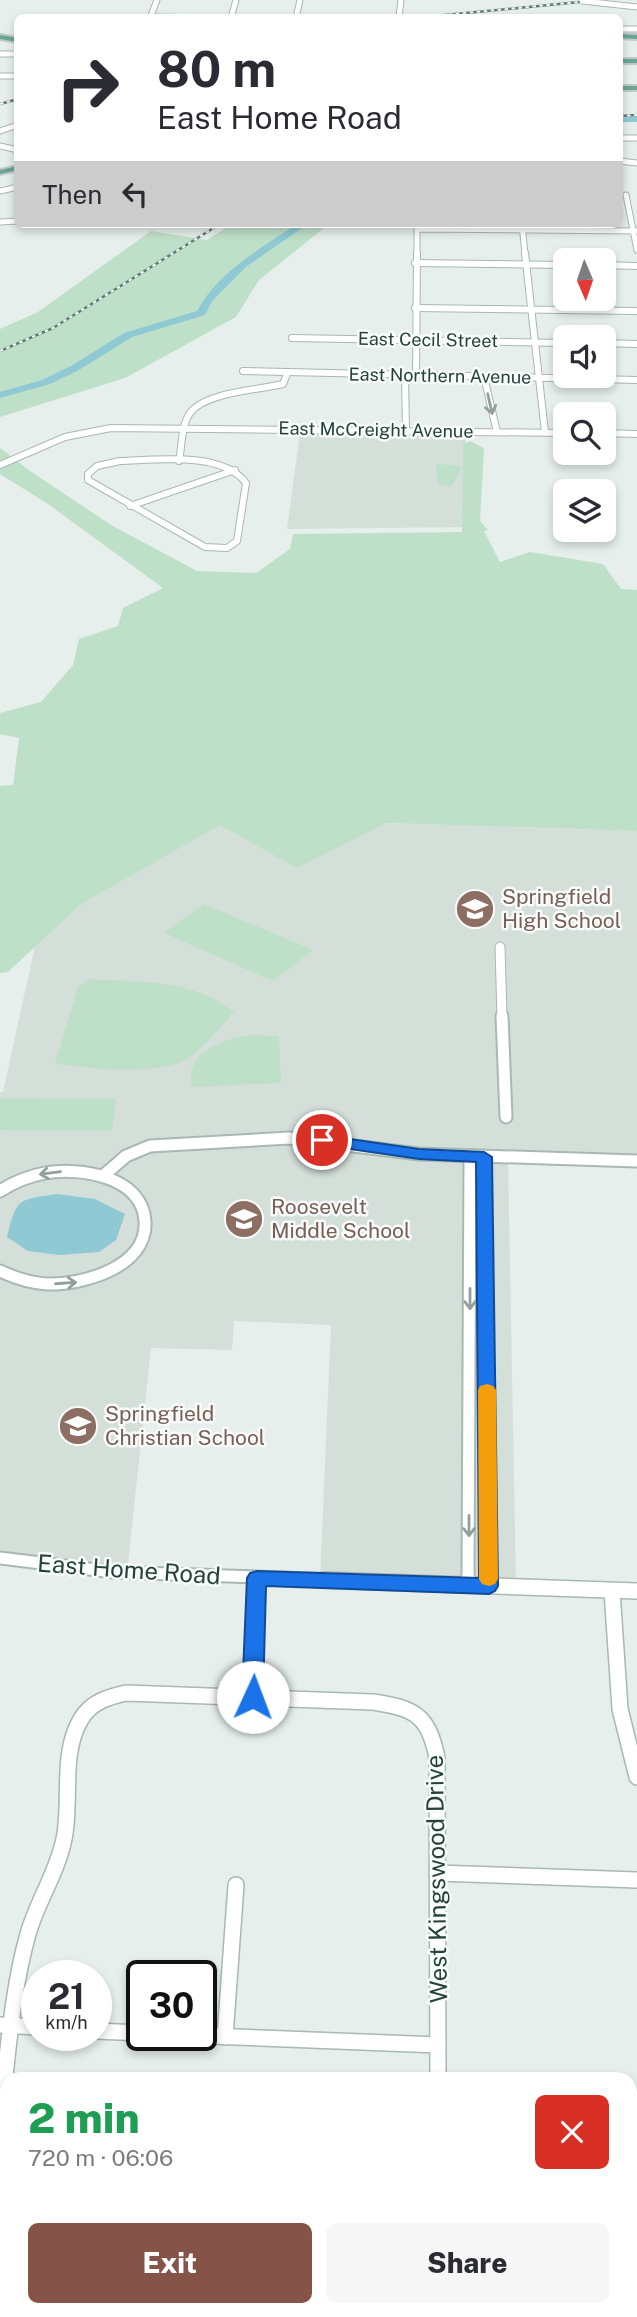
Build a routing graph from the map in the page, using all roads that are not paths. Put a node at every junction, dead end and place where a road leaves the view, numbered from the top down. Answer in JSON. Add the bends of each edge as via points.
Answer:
{"nodes":[{"id":1,"x":579,"y":0,"type":"edge"},
{"id":2,"x":616,"y":5,"type":"junction"},
{"id":3,"x":637,"y":7,"type":"edge"},
{"id":4,"x":617,"y":14,"type":"edge"},
{"id":5,"x":623,"y":195,"type":"edge"},
{"id":6,"x":637,"y":195,"type":"edge"},
{"id":7,"x":470,"y":228,"type":"edge"},
{"id":8,"x":522,"y":228,"type":"edge"},
{"id":9,"x":550,"y":228,"type":"edge"},
{"id":10,"x":635,"y":231,"type":"edge"},
{"id":11,"x":637,"y":250,"type":"edge"},
{"id":12,"x":415,"y":263,"type":"junction"},
{"id":13,"x":526,"y":264,"type":"junction"},
{"id":14,"x":553,"y":265,"type":"edge"},
{"id":15,"x":616,"y":265,"type":"edge"},
{"id":16,"x":637,"y":266,"type":"edge"},
{"id":17,"x":415,"y":308,"type":"junction"},
{"id":18,"x":530,"y":310,"type":"junction"},
{"id":19,"x":637,"y":311,"type":"edge"},
{"id":20,"x":292,"y":338,"type":"dead end"},
{"id":21,"x":415,"y":340,"type":"junction"},
{"id":22,"x":533,"y":342,"type":"junction"},
{"id":23,"x":553,"y":342,"type":"edge"},
{"id":24,"x":616,"y":343,"type":"edge"},
{"id":25,"x":637,"y":344,"type":"edge"},
{"id":26,"x":243,"y":371,"type":"dead end"},
{"id":27,"x":287,"y":374,"type":"junction"},
{"id":28,"x":405,"y":376,"type":"junction"},
{"id":29,"x":416,"y":376,"type":"junction"},
{"id":30,"x":484,"y":377,"type":"junction"},
{"id":31,"x":538,"y":378,"type":"junction"},
{"id":32,"x":637,"y":380,"type":"edge"},
{"id":33,"x":186,"y":428,"type":"junction"},
{"id":34,"x":406,"y":430,"type":"junction"},
{"id":35,"x":497,"y":432,"type":"junction"},
{"id":36,"x":545,"y":432,"type":"junction"},
{"id":37,"x":553,"y":432,"type":"edge"},
{"id":38,"x":616,"y":433,"type":"edge"},
{"id":39,"x":637,"y":434,"type":"edge"},
{"id":40,"x":179,"y":461,"type":"junction"},
{"id":41,"x":0,"y":465,"type":"edge"},
{"id":42,"x":236,"y":470,"type":"junction"},
{"id":43,"x":130,"y":506,"type":"junction"},
{"id":44,"x":500,"y":947,"type":"dead end"},
{"id":45,"x":506,"y":1117,"type":"dead end"},
{"id":46,"x":470,"y":1157,"type":"junction"},
{"id":47,"x":484,"y":1157,"type":"junction"},
{"id":48,"x":637,"y":1161,"type":"edge"},
{"id":49,"x":103,"y":1176,"type":"junction"},
{"id":50,"x":0,"y":1191,"type":"edge"},
{"id":51,"x":0,"y":1271,"type":"edge"},
{"id":52,"x":0,"y":1558,"type":"edge"},
{"id":53,"x":257,"y":1578,"type":"junction"},
{"id":54,"x":468,"y":1585,"type":"junction"},
{"id":55,"x":489,"y":1586,"type":"junction"},
{"id":56,"x":612,"y":1591,"type":"junction"},
{"id":57,"x":637,"y":1591,"type":"edge"},
{"id":58,"x":253,"y":1697,"type":"junction"},
{"id":59,"x":637,"y":1777,"type":"edge"},
{"id":60,"x":437,"y":1873,"type":"junction"},
{"id":61,"x":637,"y":1880,"type":"edge"},
{"id":62,"x":236,"y":1885,"type":"dead end"},
{"id":63,"x":7,"y":2026,"type":"edge"},
{"id":64,"x":217,"y":2037,"type":"edge"},
{"id":65,"x":225,"y":2037,"type":"junction"},
{"id":66,"x":438,"y":2045,"type":"junction"},
{"id":67,"x":4,"y":2072,"type":"edge"},
{"id":68,"x":438,"y":2072,"type":"edge"}],
"edges":[{"from":1,"to":2,"type":"street","bridge":true},
{"from":2,"to":3,"type":"street"},
{"from":2,"to":4,"type":"street"},
{"from":5,"to":6,"type":"street"},
{"from":5,"to":10,"type":"street"},
{"from":7,"to":12,"type":"street","via":[[417,229]]},
{"from":8,"to":13,"type":"street"},
{"from":9,"to":10,"type":"street"},
{"from":10,"to":11,"type":"street"},
{"from":12,"to":13,"type":"street"},
{"from":12,"to":17,"type":"street"},
{"from":13,"to":14,"type":"street"},
{"from":13,"to":18,"type":"street"},
{"from":15,"to":16,"type":"street"},
{"from":17,"to":18,"type":"street"},
{"from":17,"to":21,"type":"street"},
{"from":18,"to":19,"type":"street"},
{"from":18,"to":22,"type":"street"},
{"from":20,"to":21,"type":"street","name":"East Cecil Street"},
{"from":21,"to":22,"type":"street","name":"East Cecil Street"},
{"from":21,"to":29,"type":"street"},
{"from":22,"to":23,"type":"street","name":"East Cecil Street"},
{"from":22,"to":31,"type":"street"},
{"from":24,"to":25,"type":"street"},
{"from":26,"to":27,"type":"street","name":"East Northern Avenue"},
{"from":27,"to":28,"type":"street","name":"East Northern Avenue"},
{"from":27,"to":33,"type":"street","via":[[282,384],[197,406],[189,414]]},
{"from":28,"to":29,"type":"street","name":"East Northern Avenue"},
{"from":28,"to":34,"type":"street"},
{"from":29,"to":30,"type":"street","name":"East Northern Avenue"},
{"from":30,"to":31,"type":"street","name":"East Northern Avenue"},
{"from":30,"to":35,"type":"street","one_way":true},
{"from":31,"to":32,"type":"street","name":"East Northern Avenue"},
{"from":31,"to":36,"type":"street"},
{"from":33,"to":34,"type":"street","name":"East McCreight Avenue"},
{"from":33,"to":40,"type":"street"},
{"from":33,"to":41,"type":"street","name":"East McCreight Avenue","via":[[86,431]]},
{"from":34,"to":35,"type":"street","name":"East McCreight Avenue"},
{"from":35,"to":36,"type":"street","name":"East McCreight Avenue"},
{"from":36,"to":37,"type":"street","name":"East McCreight Avenue"},
{"from":38,"to":39,"type":"street"},
{"from":40,"to":42,"type":"street","via":[[216,463]]},
{"from":40,"to":43,"type":"street","via":[[120,461],[90,471],[87,477],[93,484]]},
{"from":42,"to":43,"type":"street"},
{"from":42,"to":43,"type":"street","via":[[245,479],[245,493],[237,541],[225,548],[205,547]]},
{"from":44,"to":45,"type":"street"},
{"from":46,"to":47,"type":"street"},
{"from":46,"to":49,"type":"street","via":[[304,1138],[276,1139],[150,1146],[126,1156]]},
{"from":46,"to":54,"type":"street","one_way":true},
{"from":47,"to":48,"type":"street"},
{"from":47,"to":55,"type":"street"},
{"from":49,"to":50,"type":"street","one_way":true,"via":[[47,1172]]},
{"from":51,"to":49,"type":"street","one_way":true,"via":[[47,1284],[77,1282],[106,1273],[128,1259],[142,1240],[146,1221],[140,1202],[124,1186]]},
{"from":52,"to":53,"type":"street","name":"East Home Road","via":[[113,1572]]},
{"from":53,"to":54,"type":"street","name":"East Home Road"},
{"from":53,"to":58,"type":"street"},
{"from":54,"to":55,"type":"street","name":"East Home Road"},
{"from":55,"to":56,"type":"street","name":"East Home Road"},
{"from":56,"to":57,"type":"street","name":"East Home Road"},
{"from":56,"to":59,"type":"street","via":[[621,1720]]},
{"from":58,"to":60,"type":"street","name":"West Kingswood Drive","via":[[393,1705],[416,1713],[431,1727],[437,1758]]},
{"from":58,"to":63,"type":"street","via":[[146,1692],[112,1696],[93,1705],[79,1723],[61,1851],[27,1937]]},
{"from":60,"to":61,"type":"street"},
{"from":60,"to":66,"type":"street","name":"West Kingswood Drive"},
{"from":62,"to":65,"type":"street"},
{"from":63,"to":67,"type":"street"},
{"from":64,"to":65,"type":"street"},
{"from":65,"to":66,"type":"street"},
{"from":66,"to":68,"type":"street","name":"West Kingswood Drive"}]}
